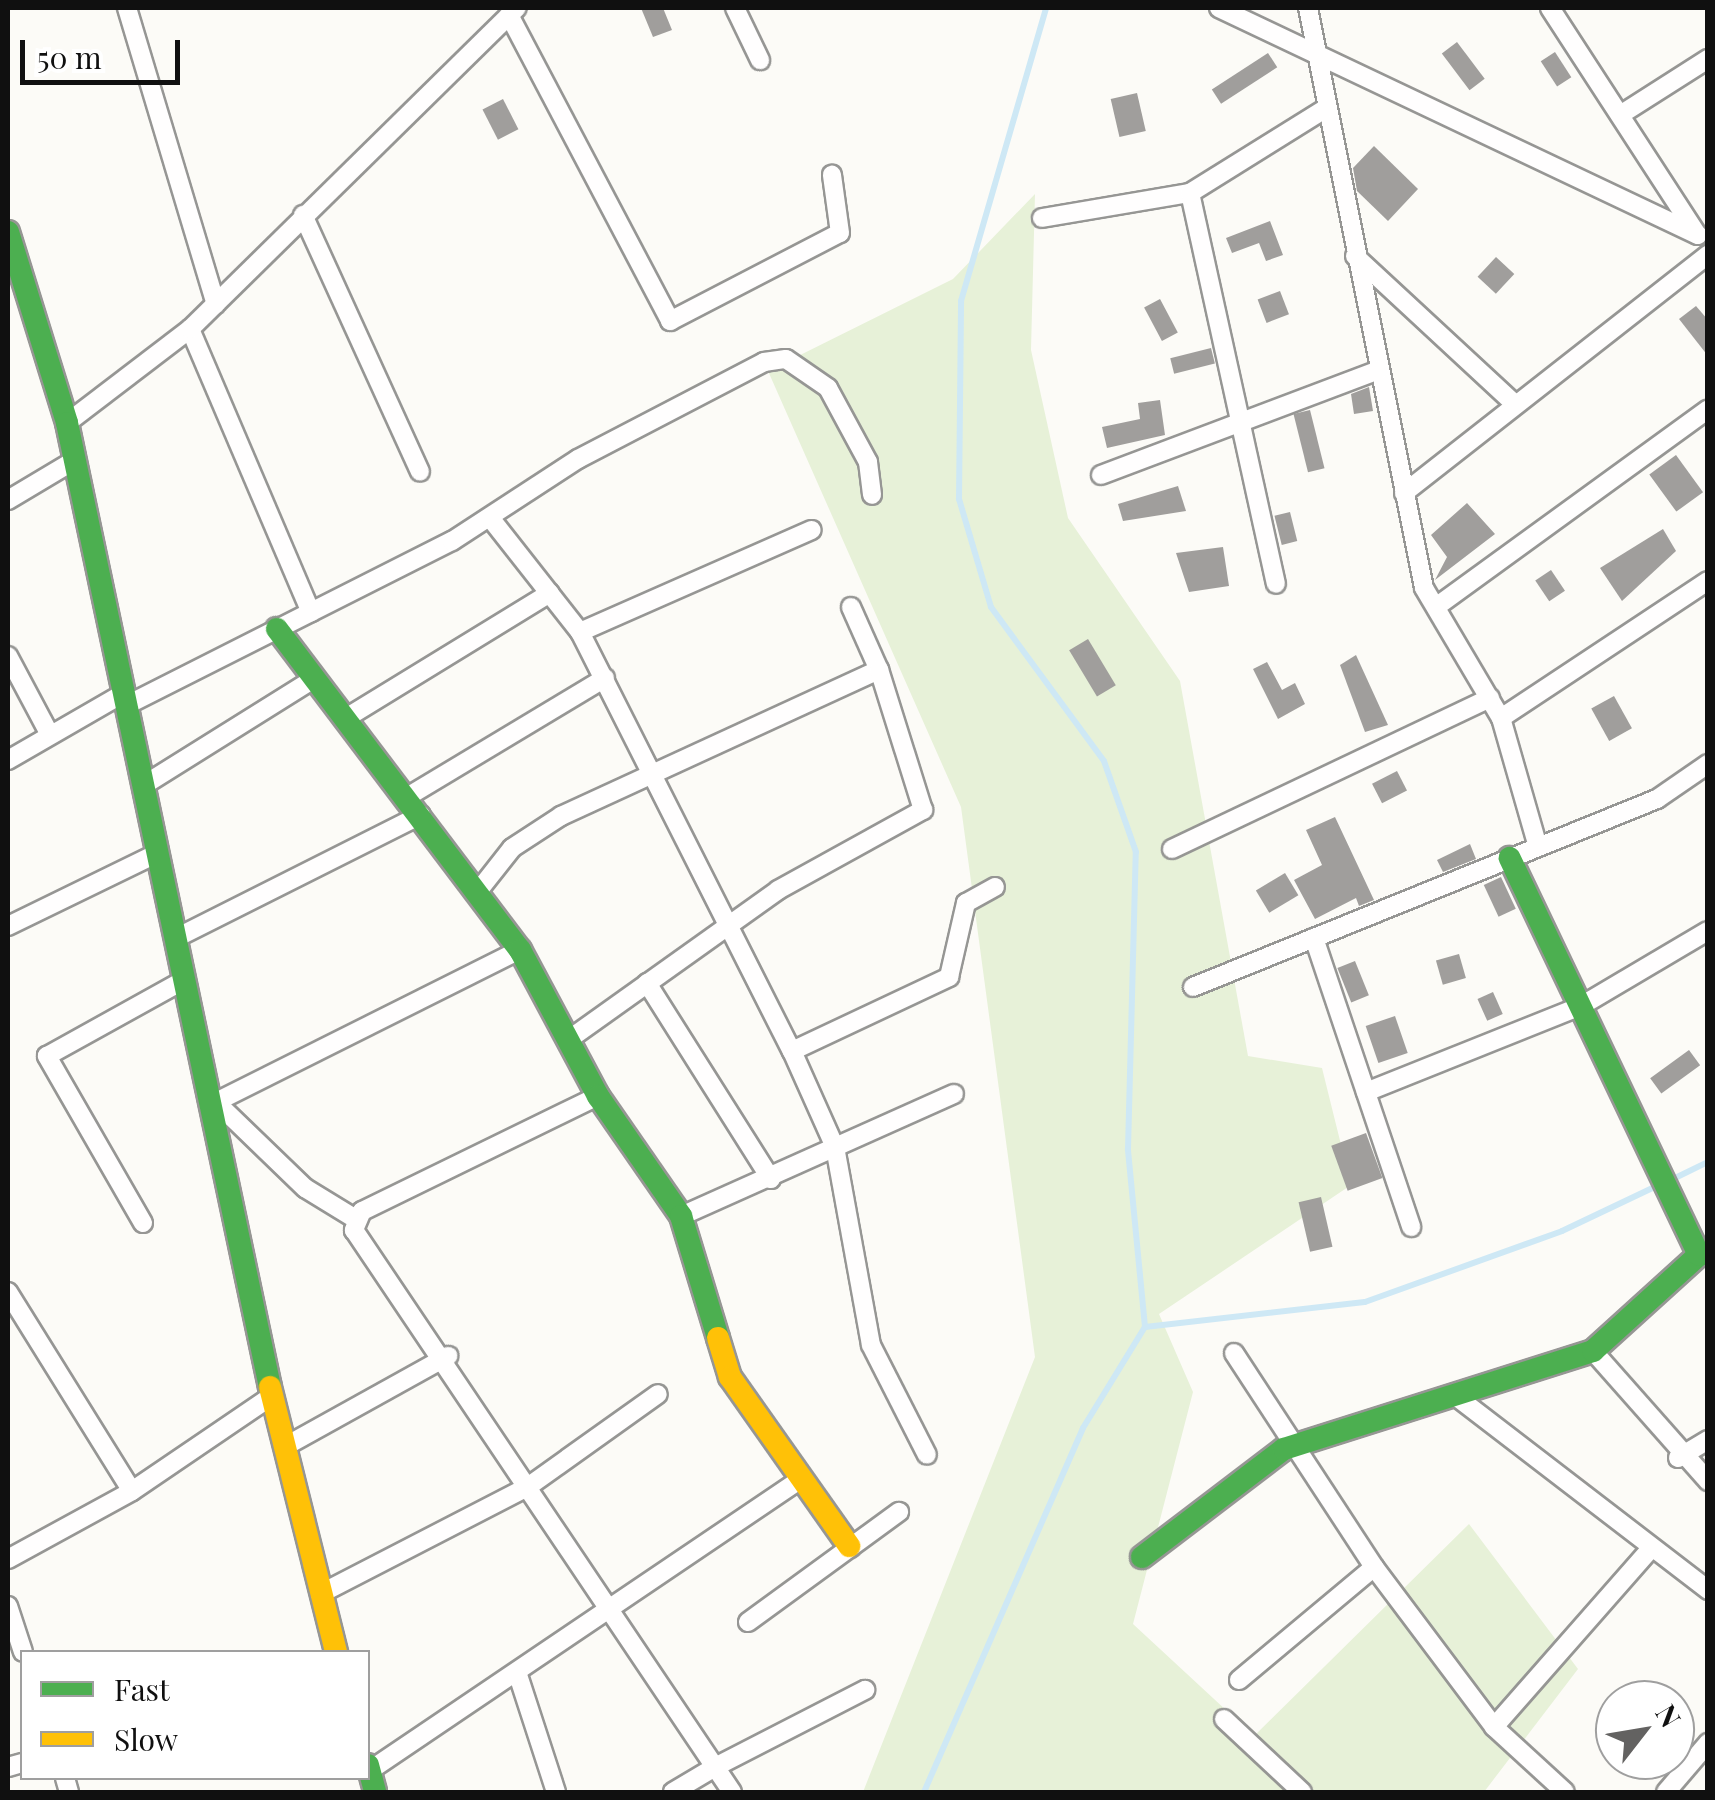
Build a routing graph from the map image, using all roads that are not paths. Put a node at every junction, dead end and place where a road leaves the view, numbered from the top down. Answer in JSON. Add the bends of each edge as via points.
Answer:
{"nodes":[{"id":1,"x":127,"y":8,"type":"edge"},
{"id":2,"x":734,"y":8,"type":"edge"},
{"id":3,"x":1219,"y":8,"type":"edge"},
{"id":4,"x":1308,"y":8,"type":"edge"},
{"id":5,"x":1550,"y":8,"type":"edge"},
{"id":6,"x":513,"y":11,"type":"edge"},
{"id":7,"x":1323,"y":56,"type":"junction"},
{"id":8,"x":760,"y":60,"type":"dead end"},
{"id":9,"x":1708,"y":60,"type":"edge"},
{"id":10,"x":1325,"y":109,"type":"junction"},
{"id":11,"x":1620,"y":116,"type":"junction"},
{"id":12,"x":832,"y":175,"type":"dead end"},
{"id":13,"x":1190,"y":192,"type":"junction"},
{"id":14,"x":303,"y":215,"type":"junction"},
{"id":15,"x":1042,"y":218,"type":"dead end"},
{"id":16,"x":8,"y":232,"type":"edge"},
{"id":17,"x":1704,"y":246,"type":"edge"},
{"id":18,"x":1355,"y":256,"type":"junction"},
{"id":19,"x":216,"y":304,"type":"junction"},
{"id":20,"x":190,"y":328,"type":"junction"},
{"id":21,"x":1379,"y":370,"type":"junction"},
{"id":22,"x":1516,"y":405,"type":"junction"},
{"id":23,"x":1708,"y":408,"type":"edge"},
{"id":24,"x":1241,"y":422,"type":"junction"},
{"id":25,"x":67,"y":423,"type":"junction"},
{"id":26,"x":75,"y":460,"type":"junction"},
{"id":27,"x":420,"y":472,"type":"dead end"},
{"id":28,"x":1102,"y":475,"type":"dead end"},
{"id":29,"x":1404,"y":492,"type":"junction"},
{"id":30,"x":872,"y":494,"type":"dead end"},
{"id":31,"x":8,"y":500,"type":"edge"},
{"id":32,"x":491,"y":520,"type":"junction"},
{"id":33,"x":811,"y":530,"type":"dead end"},
{"id":34,"x":1708,"y":581,"type":"edge"},
{"id":35,"x":1276,"y":584,"type":"dead end"},
{"id":36,"x":550,"y":593,"type":"junction"},
{"id":37,"x":1440,"y":604,"type":"junction"},
{"id":38,"x":851,"y":607,"type":"dead end"},
{"id":39,"x":311,"y":612,"type":"junction"},
{"id":40,"x":277,"y":629,"type":"junction"},
{"id":41,"x":580,"y":632,"type":"junction"},
{"id":42,"x":8,"y":656,"type":"edge"},
{"id":43,"x":879,"y":670,"type":"junction"},
{"id":44,"x":315,"y":678,"type":"junction"},
{"id":45,"x":604,"y":678,"type":"junction"},
{"id":46,"x":1490,"y":698,"type":"junction"},
{"id":47,"x":125,"y":699,"type":"junction"},
{"id":48,"x":346,"y":718,"type":"junction"},
{"id":49,"x":1501,"y":718,"type":"junction"},
{"id":50,"x":50,"y":736,"type":"junction"},
{"id":51,"x":8,"y":760,"type":"edge"},
{"id":52,"x":1706,"y":770,"type":"edge"},
{"id":53,"x":651,"y":771,"type":"junction"},
{"id":54,"x":144,"y":785,"type":"junction"},
{"id":55,"x":414,"y":806,"type":"junction"},
{"id":56,"x":1538,"y":847,"type":"junction"},
{"id":57,"x":1172,"y":850,"type":"dead end"},
{"id":58,"x":158,"y":853,"type":"junction"},
{"id":59,"x":1510,"y":858,"type":"junction"},
{"id":60,"x":995,"y":887,"type":"dead end"},
{"id":61,"x":480,"y":890,"type":"junction"},
{"id":62,"x":8,"y":926,"type":"edge"},
{"id":63,"x":728,"y":926,"type":"junction"},
{"id":64,"x":1708,"y":931,"type":"edge"},
{"id":65,"x":176,"y":938,"type":"junction"},
{"id":66,"x":1314,"y":938,"type":"junction"},
{"id":67,"x":520,"y":950,"type":"junction"},
{"id":68,"x":184,"y":980,"type":"junction"},
{"id":69,"x":646,"y":983,"type":"junction"},
{"id":70,"x":1193,"y":987,"type":"dead end"},
{"id":71,"x":1580,"y":1006,"type":"junction"},
{"id":72,"x":568,"y":1040,"type":"junction"},
{"id":73,"x":792,"y":1051,"type":"junction"},
{"id":74,"x":1366,"y":1092,"type":"junction"},
{"id":75,"x":954,"y":1094,"type":"dead end"},
{"id":76,"x":598,"y":1096,"type":"junction"},
{"id":77,"x":216,"y":1102,"type":"junction"},
{"id":78,"x":835,"y":1148,"type":"junction"},
{"id":79,"x":771,"y":1179,"type":"junction"},
{"id":80,"x":680,"y":1216,"type":"junction"},
{"id":81,"x":354,"y":1218,"type":"junction"},
{"id":82,"x":143,"y":1223,"type":"dead end"},
{"id":83,"x":1411,"y":1227,"type":"dead end"},
{"id":84,"x":8,"y":1292,"type":"edge"},
{"id":85,"x":1592,"y":1351,"type":"junction"},
{"id":86,"x":1234,"y":1353,"type":"dead end"},
{"id":87,"x":448,"y":1356,"type":"junction"},
{"id":88,"x":658,"y":1394,"type":"dead end"},
{"id":89,"x":1454,"y":1394,"type":"junction"},
{"id":90,"x":272,"y":1396,"type":"junction"},
{"id":91,"x":1708,"y":1440,"type":"edge"},
{"id":92,"x":1291,"y":1446,"type":"junction"},
{"id":93,"x":284,"y":1447,"type":"junction"},
{"id":94,"x":927,"y":1455,"type":"dead end"},
{"id":95,"x":1678,"y":1458,"type":"junction"},
{"id":96,"x":798,"y":1481,"type":"junction"},
{"id":97,"x":1708,"y":1481,"type":"edge"},
{"id":98,"x":529,"y":1486,"type":"junction"},
{"id":99,"x":132,"y":1491,"type":"junction"},
{"id":100,"x":900,"y":1512,"type":"dead end"},
{"id":101,"x":850,"y":1546,"type":"junction"},
{"id":102,"x":1648,"y":1552,"type":"junction"},
{"id":103,"x":1142,"y":1557,"type":"dead end"},
{"id":104,"x":8,"y":1559,"type":"edge"},
{"id":105,"x":1374,"y":1567,"type":"junction"},
{"id":106,"x":1708,"y":1590,"type":"edge"},
{"id":107,"x":320,"y":1594,"type":"junction"},
{"id":108,"x":8,"y":1606,"type":"edge"},
{"id":109,"x":614,"y":1611,"type":"junction"},
{"id":110,"x":748,"y":1622,"type":"dead end"},
{"id":111,"x":22,"y":1650,"type":"edge"},
{"id":112,"x":335,"y":1650,"type":"edge"},
{"id":113,"x":518,"y":1675,"type":"junction"},
{"id":114,"x":1239,"y":1680,"type":"dead end"},
{"id":115,"x":865,"y":1690,"type":"dead end"},
{"id":116,"x":1224,"y":1718,"type":"dead end"},
{"id":117,"x":1494,"y":1727,"type":"junction"},
{"id":118,"x":1708,"y":1743,"type":"edge"},
{"id":119,"x":716,"y":1767,"type":"junction"},
{"id":120,"x":371,"y":1776,"type":"edge"},
{"id":121,"x":556,"y":1792,"type":"edge"},
{"id":122,"x":673,"y":1792,"type":"edge"},
{"id":123,"x":732,"y":1792,"type":"edge"},
{"id":124,"x":1302,"y":1792,"type":"edge"},
{"id":125,"x":1565,"y":1792,"type":"edge"},
{"id":126,"x":1666,"y":1792,"type":"edge"}],
"edges":[{"from":1,"to":19,"type":"street"},
{"from":2,"to":8,"type":"street"},
{"from":3,"to":7,"type":"street"},
{"from":4,"to":7,"type":"street"},
{"from":5,"to":11,"type":"street"},
{"from":6,"to":12,"type":"street","via":[[670,320],[840,233]]},
{"from":6,"to":14,"type":"street"},
{"from":7,"to":10,"type":"street"},
{"from":7,"to":17,"type":"street"},
{"from":9,"to":11,"type":"street"},
{"from":10,"to":13,"type":"street"},
{"from":10,"to":18,"type":"street"},
{"from":11,"to":17,"type":"street"},
{"from":13,"to":15,"type":"street"},
{"from":13,"to":24,"type":"street"},
{"from":14,"to":19,"type":"street"},
{"from":14,"to":27,"type":"street"},
{"from":16,"to":25,"type":"street"},
{"from":17,"to":22,"type":"street"},
{"from":18,"to":21,"type":"street"},
{"from":18,"to":22,"type":"street"},
{"from":19,"to":20,"type":"street"},
{"from":20,"to":25,"type":"street"},
{"from":20,"to":39,"type":"street"},
{"from":21,"to":24,"type":"street"},
{"from":21,"to":29,"type":"street"},
{"from":22,"to":29,"type":"street"},
{"from":23,"to":37,"type":"street"},
{"from":24,"to":28,"type":"street"},
{"from":24,"to":35,"type":"street"},
{"from":25,"to":26,"type":"street"},
{"from":26,"to":31,"type":"street"},
{"from":26,"to":47,"type":"street"},
{"from":29,"to":37,"type":"street","via":[[1424,588]]},
{"from":30,"to":32,"type":"street","via":[[852,422],[828,388],[786,359],[578,459]]},
{"from":32,"to":36,"type":"street"},
{"from":32,"to":39,"type":"street"},
{"from":33,"to":41,"type":"street"},
{"from":34,"to":49,"type":"street"},
{"from":36,"to":41,"type":"street"},
{"from":36,"to":48,"type":"street"},
{"from":37,"to":46,"type":"street"},
{"from":38,"to":43,"type":"street"},
{"from":39,"to":40,"type":"street"},
{"from":40,"to":44,"type":"street"},
{"from":40,"to":47,"type":"street"},
{"from":41,"to":45,"type":"street"},
{"from":42,"to":50,"type":"street"},
{"from":43,"to":53,"type":"street"},
{"from":43,"to":63,"type":"street","via":[[923,810]]},
{"from":44,"to":48,"type":"street"},
{"from":44,"to":54,"type":"street"},
{"from":45,"to":53,"type":"street"},
{"from":45,"to":55,"type":"street"},
{"from":46,"to":49,"type":"street"},
{"from":46,"to":57,"type":"street"},
{"from":47,"to":50,"type":"street"},
{"from":47,"to":54,"type":"street"},
{"from":48,"to":55,"type":"street"},
{"from":49,"to":56,"type":"street"},
{"from":50,"to":51,"type":"street"},
{"from":52,"to":56,"type":"street","via":[[1657,799]]},
{"from":53,"to":61,"type":"street","via":[[512,848]]},
{"from":53,"to":63,"type":"street"},
{"from":54,"to":58,"type":"street"},
{"from":55,"to":61,"type":"street"},
{"from":55,"to":65,"type":"street"},
{"from":56,"to":59,"type":"street"},
{"from":58,"to":62,"type":"street"},
{"from":58,"to":65,"type":"street"},
{"from":59,"to":66,"type":"street"},
{"from":59,"to":71,"type":"street"},
{"from":60,"to":73,"type":"street","via":[[966,903],[949,977]]},
{"from":61,"to":67,"type":"street"},
{"from":63,"to":69,"type":"street"},
{"from":63,"to":73,"type":"street"},
{"from":64,"to":71,"type":"street"},
{"from":65,"to":68,"type":"street"},
{"from":66,"to":70,"type":"street"},
{"from":66,"to":74,"type":"street"},
{"from":67,"to":72,"type":"street"},
{"from":67,"to":77,"type":"street"},
{"from":68,"to":77,"type":"street"},
{"from":68,"to":82,"type":"street","via":[[47,1056]]},
{"from":69,"to":72,"type":"street"},
{"from":69,"to":79,"type":"street"},
{"from":71,"to":74,"type":"street"},
{"from":71,"to":85,"type":"street","via":[[1699,1255]]},
{"from":72,"to":76,"type":"street"},
{"from":73,"to":78,"type":"street"},
{"from":74,"to":83,"type":"street"},
{"from":75,"to":78,"type":"street"},
{"from":76,"to":80,"type":"street"},
{"from":76,"to":81,"type":"street"},
{"from":77,"to":81,"type":"street","via":[[305,1188]]},
{"from":77,"to":90,"type":"street"},
{"from":78,"to":79,"type":"street"},
{"from":78,"to":94,"type":"street","via":[[871,1345]]},
{"from":79,"to":80,"type":"street"},
{"from":80,"to":96,"type":"street","via":[[730,1377]]},
{"from":81,"to":87,"type":"street"},
{"from":84,"to":99,"type":"street"},
{"from":85,"to":89,"type":"street"},
{"from":85,"to":95,"type":"street"},
{"from":86,"to":92,"type":"street"},
{"from":87,"to":93,"type":"street"},
{"from":87,"to":98,"type":"street"},
{"from":88,"to":98,"type":"street"},
{"from":89,"to":92,"type":"street"},
{"from":89,"to":102,"type":"street"},
{"from":90,"to":93,"type":"street"},
{"from":90,"to":99,"type":"street"},
{"from":91,"to":95,"type":"street"},
{"from":92,"to":103,"type":"street"},
{"from":92,"to":105,"type":"street"},
{"from":93,"to":107,"type":"street"},
{"from":95,"to":97,"type":"street"},
{"from":96,"to":101,"type":"street"},
{"from":96,"to":109,"type":"street"},
{"from":98,"to":107,"type":"street"},
{"from":98,"to":109,"type":"street"},
{"from":99,"to":104,"type":"street"},
{"from":100,"to":101,"type":"street"},
{"from":101,"to":110,"type":"street"},
{"from":102,"to":106,"type":"street"},
{"from":102,"to":117,"type":"street"},
{"from":105,"to":114,"type":"street"},
{"from":105,"to":117,"type":"street"},
{"from":107,"to":112,"type":"street"},
{"from":108,"to":111,"type":"street"},
{"from":109,"to":113,"type":"street"},
{"from":109,"to":119,"type":"street"},
{"from":113,"to":120,"type":"street"},
{"from":113,"to":121,"type":"street"},
{"from":115,"to":119,"type":"street"},
{"from":116,"to":124,"type":"street"},
{"from":117,"to":125,"type":"street"},
{"from":118,"to":126,"type":"street"},
{"from":119,"to":122,"type":"street"},
{"from":119,"to":123,"type":"street"}]}
